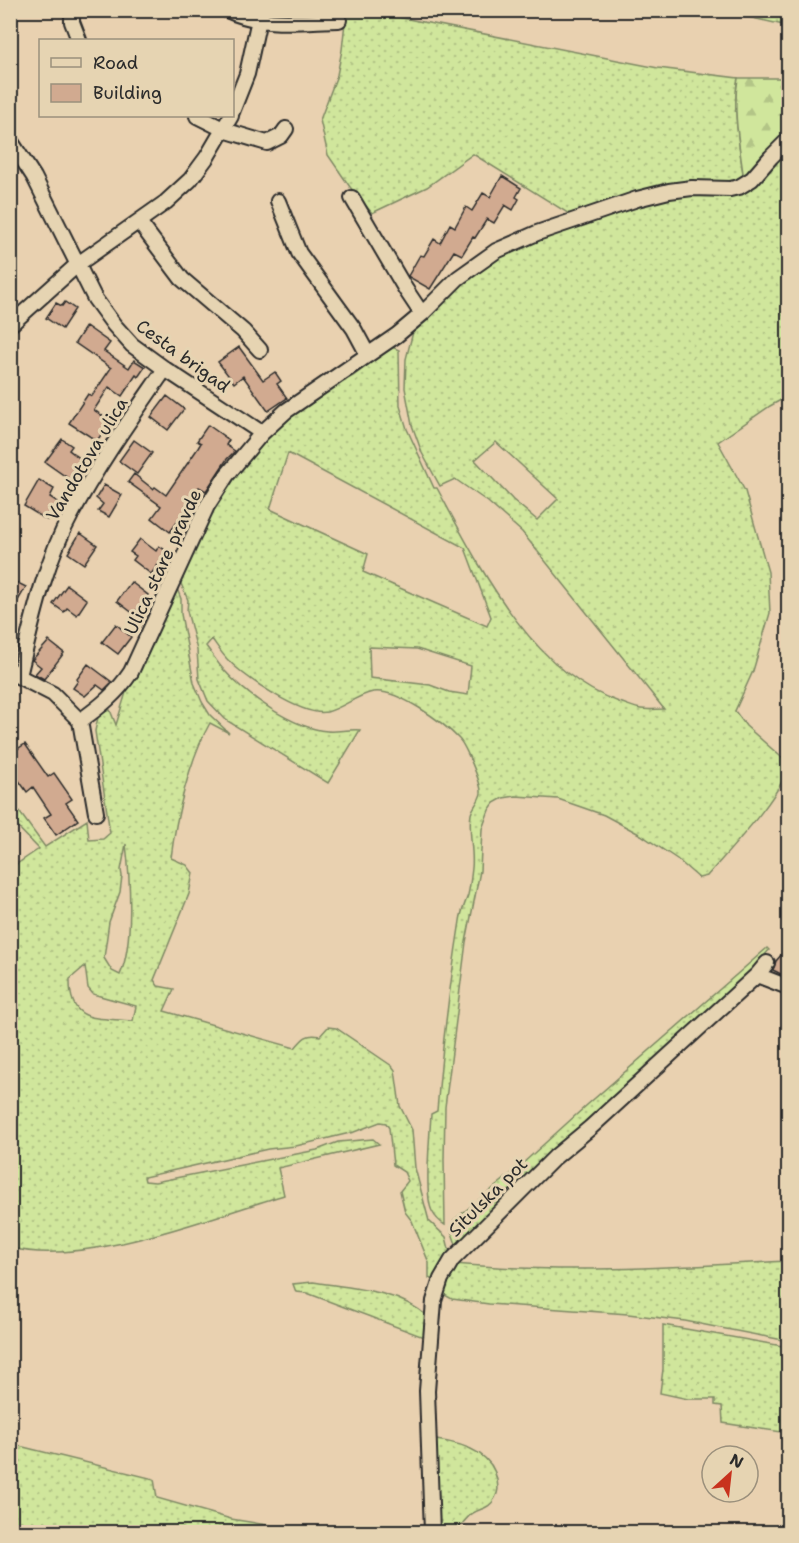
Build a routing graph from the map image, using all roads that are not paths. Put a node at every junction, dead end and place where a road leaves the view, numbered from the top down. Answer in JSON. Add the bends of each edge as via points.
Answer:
{"nodes":[{"id":1,"x":72,"y":10,"type":"edge"},
{"id":2,"x":227,"y":10,"type":"edge"},
{"id":3,"x":260,"y":16,"type":"edge"},
{"id":4,"x":339,"y":20,"type":"dead end"},
{"id":5,"x":79,"y":39,"type":"edge"},
{"id":6,"x":234,"y":109,"type":"edge"},
{"id":7,"x":199,"y":117,"type":"edge"},
{"id":8,"x":230,"y":117,"type":"edge"},
{"id":9,"x":286,"y":129,"type":"dead end"},
{"id":10,"x":224,"y":130,"type":"junction"},
{"id":11,"x":10,"y":140,"type":"edge"},
{"id":12,"x":789,"y":140,"type":"edge"},
{"id":13,"x":352,"y":198,"type":"dead end"},
{"id":14,"x":278,"y":201,"type":"dead end"},
{"id":15,"x":138,"y":222,"type":"junction"},
{"id":16,"x":78,"y":264,"type":"junction"},
{"id":17,"x":422,"y":314,"type":"junction"},
{"id":18,"x":10,"y":325,"type":"edge"},
{"id":19,"x":260,"y":350,"type":"dead end"},
{"id":20,"x":368,"y":355,"type":"junction"},
{"id":21,"x":165,"y":369,"type":"junction"},
{"id":22,"x":262,"y":433,"type":"junction"},
{"id":23,"x":15,"y":674,"type":"edge"},
{"id":24,"x":80,"y":721,"type":"junction"},
{"id":25,"x":96,"y":813,"type":"dead end"},
{"id":26,"x":767,"y":963,"type":"dead end"},
{"id":27,"x":757,"y":975,"type":"junction"},
{"id":28,"x":789,"y":987,"type":"edge"},
{"id":29,"x":432,"y":1533,"type":"edge"}],
"edges":[{"from":1,"to":5,"type":"street"},
{"from":2,"to":3,"type":"street","via":[[246,19]]},
{"from":3,"to":4,"type":"street"},
{"from":3,"to":6,"type":"street","via":[[247,74]]},
{"from":7,"to":10,"type":"street"},
{"from":8,"to":10,"type":"street"},
{"from":9,"to":10,"type":"street","via":[[267,143]]},
{"from":10,"to":15,"type":"street","via":[[190,180]]},
{"from":11,"to":16,"type":"street","name":"Cesta brigad","via":[[34,177]]},
{"from":12,"to":17,"type":"street","name":"Ulica stare pravde","via":[[752,179],[739,187],[669,191],[520,239],[458,278]]},
{"from":13,"to":17,"type":"street"},
{"from":14,"to":20,"type":"street","via":[[299,253]]},
{"from":15,"to":16,"type":"street"},
{"from":15,"to":19,"type":"street","via":[[182,279]]},
{"from":16,"to":18,"type":"street"},
{"from":16,"to":21,"type":"street","name":"Cesta brigad","via":[[95,299],[114,325],[132,345]]},
{"from":17,"to":20,"type":"street","name":"Ulica stare pravde"},
{"from":20,"to":22,"type":"street","name":"Ulica stare pravde","via":[[286,411]]},
{"from":21,"to":22,"type":"street","name":"Cesta brigad"},
{"from":21,"to":23,"type":"street","name":"Vandotova ulica","via":[[70,516],[46,575]]},
{"from":22,"to":24,"type":"street","name":"Ulica stare pravde","via":[[207,506],[131,672],[120,689]]},
{"from":23,"to":24,"type":"street","via":[[53,694]]},
{"from":24,"to":25,"type":"street"},
{"from":26,"to":27,"type":"street","name":"Situlska pot"},
{"from":27,"to":28,"type":"street"},
{"from":27,"to":29,"type":"street","name":"Situlska pot","via":[[555,1157],[452,1260],[434,1300],[427,1391]]}]}
